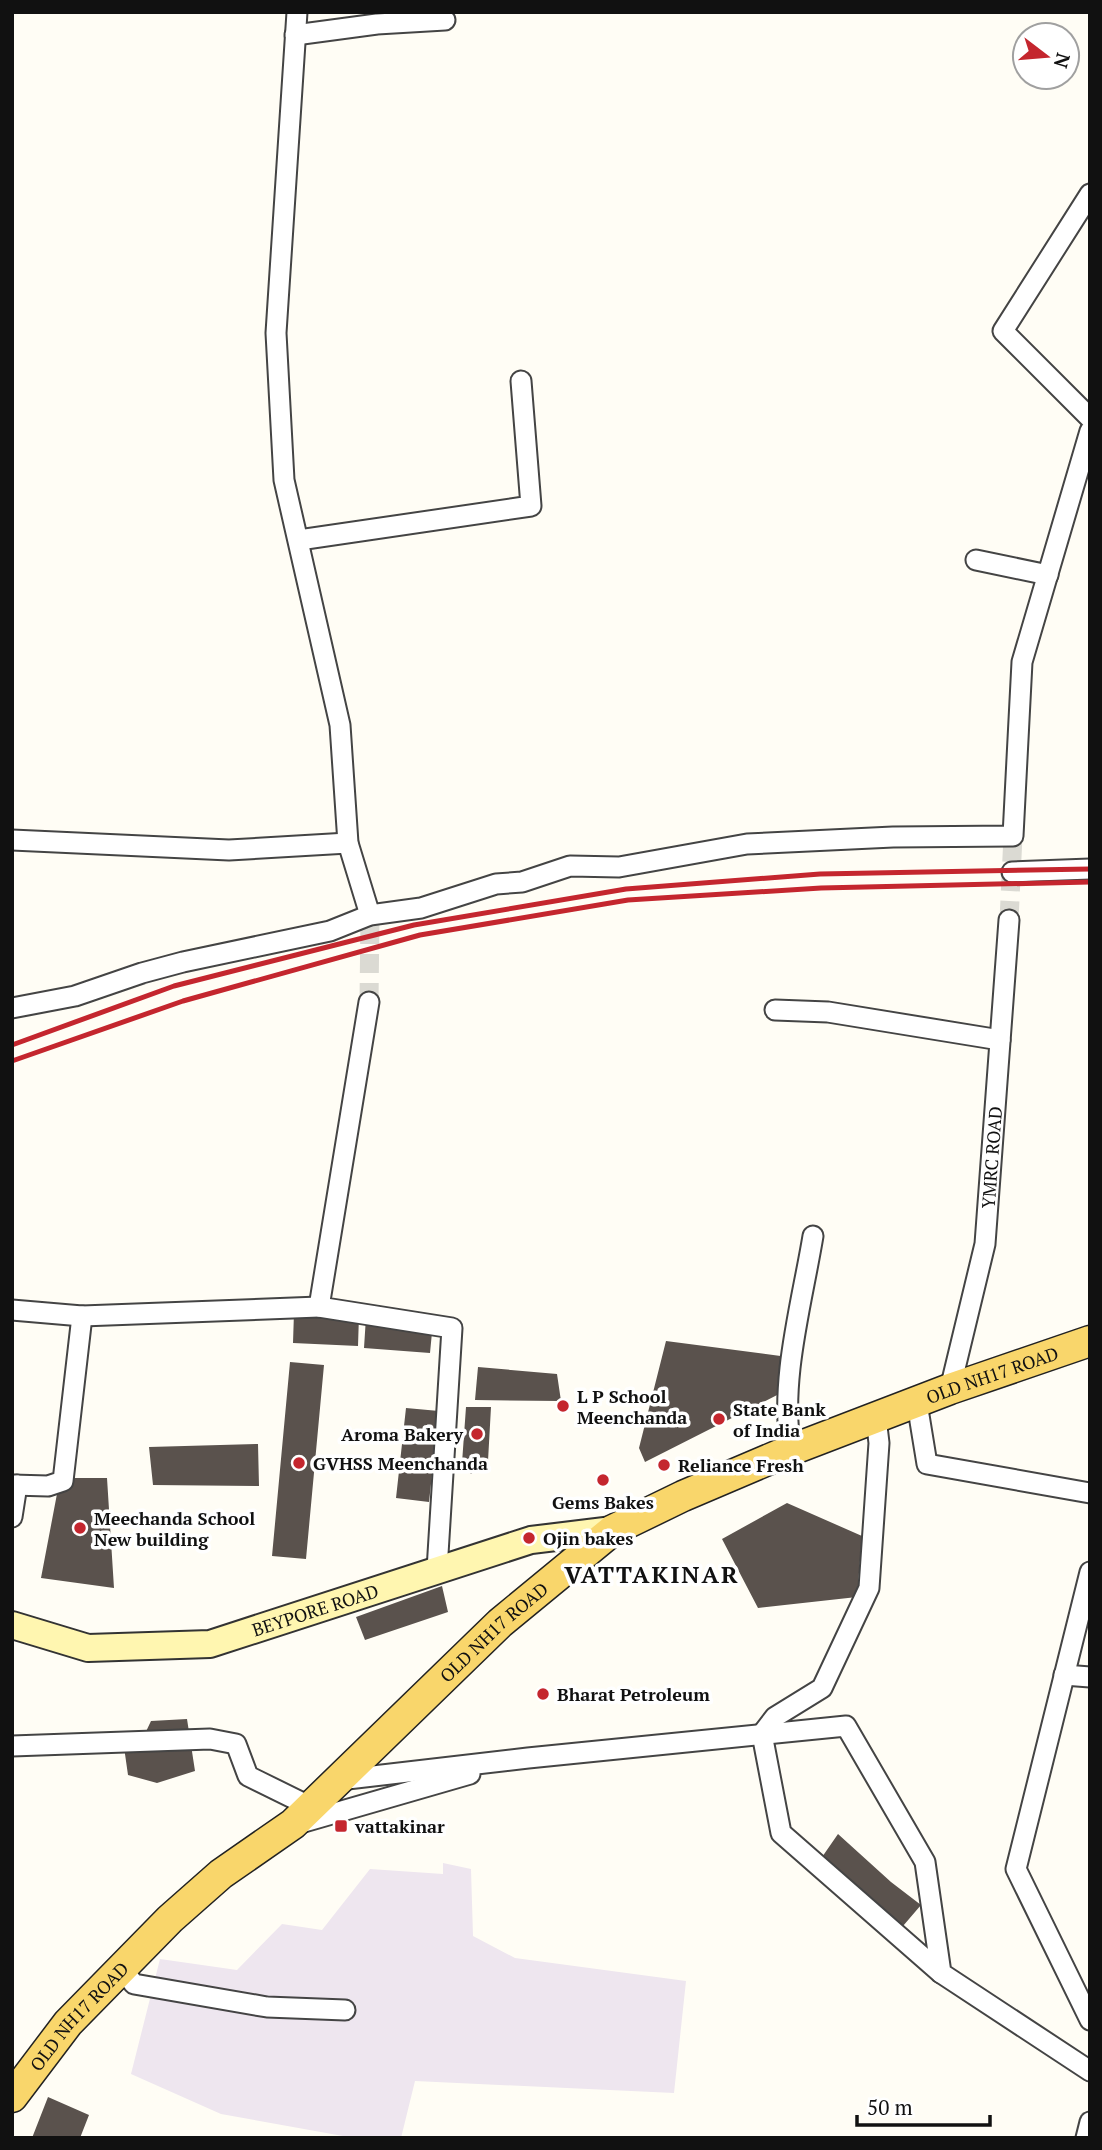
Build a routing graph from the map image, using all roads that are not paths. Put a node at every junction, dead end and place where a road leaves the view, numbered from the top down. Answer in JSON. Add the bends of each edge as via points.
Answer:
{"nodes":[{"id":1,"x":298,"y":12,"type":"edge"},
{"id":2,"x":445,"y":20,"type":"dead end"},
{"id":3,"x":295,"y":35,"type":"junction"},
{"id":4,"x":1090,"y":194,"type":"edge"},
{"id":5,"x":522,"y":380,"type":"dead end"},
{"id":6,"x":1090,"y":418,"type":"edge"},
{"id":7,"x":1090,"y":430,"type":"edge"},
{"id":8,"x":299,"y":540,"type":"junction"},
{"id":9,"x":976,"y":560,"type":"dead end"},
{"id":10,"x":1048,"y":575,"type":"junction"},
{"id":11,"x":12,"y":841,"type":"edge"},
{"id":12,"x":348,"y":843,"type":"junction"},
{"id":13,"x":1090,"y":869,"type":"edge"},
{"id":14,"x":1012,"y":872,"type":"dead end"},
{"id":15,"x":370,"y":915,"type":"junction"},
{"id":16,"x":1009,"y":920,"type":"tunnel mouth"},
{"id":17,"x":369,"y":1002,"type":"tunnel mouth"},
{"id":18,"x":12,"y":1008,"type":"edge"},
{"id":19,"x":775,"y":1010,"type":"dead end"},
{"id":20,"x":1000,"y":1040,"type":"junction"},
{"id":21,"x":813,"y":1236,"type":"dead end"},
{"id":22,"x":319,"y":1307,"type":"junction"},
{"id":23,"x":12,"y":1310,"type":"edge"},
{"id":24,"x":82,"y":1316,"type":"junction"},
{"id":25,"x":1090,"y":1341,"type":"edge"},
{"id":26,"x":950,"y":1389,"type":"junction"},
{"id":27,"x":917,"y":1403,"type":"junction"},
{"id":28,"x":876,"y":1418,"type":"junction"},
{"id":29,"x":790,"y":1450,"type":"junction"},
{"id":30,"x":15,"y":1485,"type":"edge"},
{"id":31,"x":1090,"y":1493,"type":"edge"},
{"id":32,"x":12,"y":1517,"type":"edge"},
{"id":33,"x":613,"y":1530,"type":"junction"},
{"id":34,"x":437,"y":1570,"type":"junction"},
{"id":35,"x":1090,"y":1572,"type":"edge"},
{"id":36,"x":12,"y":1625,"type":"edge"},
{"id":37,"x":1064,"y":1675,"type":"junction"},
{"id":38,"x":1090,"y":1677,"type":"edge"},
{"id":39,"x":762,"y":1734,"type":"junction"},
{"id":40,"x":12,"y":1746,"type":"edge"},
{"id":41,"x":528,"y":1758,"type":"junction"},
{"id":42,"x":339,"y":1780,"type":"junction"},
{"id":43,"x":302,"y":1816,"type":"junction"},
{"id":44,"x":121,"y":1968,"type":"junction"},
{"id":45,"x":941,"y":1973,"type":"junction"},
{"id":46,"x":345,"y":2010,"type":"dead end"},
{"id":47,"x":1090,"y":2021,"type":"edge"},
{"id":48,"x":1090,"y":2071,"type":"edge"},
{"id":49,"x":12,"y":2097,"type":"edge"},
{"id":50,"x":1090,"y":2122,"type":"edge"},
{"id":51,"x":1086,"y":2138,"type":"edge"}],
"edges":[{"from":1,"to":3,"type":"street"},
{"from":2,"to":3,"type":"street"},
{"from":3,"to":8,"type":"street","via":[[276,333],[284,481]]},
{"from":4,"to":6,"type":"street","via":[[1003,331]]},
{"from":5,"to":8,"type":"street","via":[[531,506]]},
{"from":7,"to":10,"type":"street"},
{"from":8,"to":12,"type":"street","via":[[340,725]]},
{"from":9,"to":10,"type":"street"},
{"from":10,"to":15,"type":"street","via":[[1022,662],[1013,836],[747,844],[619,867],[570,866],[421,908]]},
{"from":11,"to":12,"type":"street","via":[[229,850]]},
{"from":12,"to":15,"type":"street"},
{"from":13,"to":14,"type":"street"},
{"from":15,"to":18,"type":"street","via":[[330,931],[183,962],[75,996]]},
{"from":16,"to":20,"type":"street","name":"YMRC ROAD"},
{"from":17,"to":22,"type":"street"},
{"from":19,"to":20,"type":"street","via":[[828,1012]]},
{"from":20,"to":26,"type":"street","name":"YMRC ROAD","via":[[985,1244]]},
{"from":21,"to":29,"type":"street","via":[[790,1368]]},
{"from":22,"to":24,"type":"street"},
{"from":22,"to":34,"type":"street","via":[[452,1328]]},
{"from":23,"to":24,"type":"street"},
{"from":24,"to":30,"type":"street","via":[[63,1480],[48,1486]]},
{"from":25,"to":26,"type":"main road","name":"OLD NH17 ROAD"},
{"from":26,"to":27,"type":"main road","name":"OLD NH17 ROAD"},
{"from":27,"to":28,"type":"main road","name":"OLD NH17 ROAD"},
{"from":27,"to":31,"type":"street","via":[[927,1464]]},
{"from":28,"to":29,"type":"main road","name":"OLD NH17 ROAD"},
{"from":28,"to":39,"type":"street","via":[[879,1443],[869,1587],[822,1688],[775,1717]]},
{"from":29,"to":33,"type":"main road","name":"OLD NH17 ROAD"},
{"from":30,"to":32,"type":"street"},
{"from":33,"to":34,"type":"main road","name":"BEYPORE ROAD","via":[[531,1539]]},
{"from":33,"to":42,"type":"main road","name":"OLD NH17 ROAD","via":[[500,1623]]},
{"from":34,"to":36,"type":"main road","name":"BEYPORE ROAD","via":[[210,1644],[88,1648]]},
{"from":35,"to":37,"type":"street"},
{"from":37,"to":38,"type":"street"},
{"from":37,"to":47,"type":"street","via":[[1016,1869]]},
{"from":39,"to":41,"type":"street"},
{"from":39,"to":45,"type":"street","via":[[781,1833]]},
{"from":39,"to":45,"type":"street","via":[[846,1726],[925,1862]]},
{"from":40,"to":43,"type":"street","via":[[209,1739],[236,1744],[248,1776]]},
{"from":41,"to":42,"type":"street"},
{"from":41,"to":43,"type":"street"},
{"from":42,"to":43,"type":"main road","name":"OLD NH17 ROAD"},
{"from":43,"to":44,"type":"main road","name":"OLD NH17 ROAD","via":[[221,1874]]},
{"from":44,"to":46,"type":"street","via":[[134,1984],[267,2007]]},
{"from":44,"to":49,"type":"main road","name":"OLD NH17 ROAD","via":[[68,2022]]},
{"from":45,"to":48,"type":"street"},
{"from":50,"to":51,"type":"street"}]}
